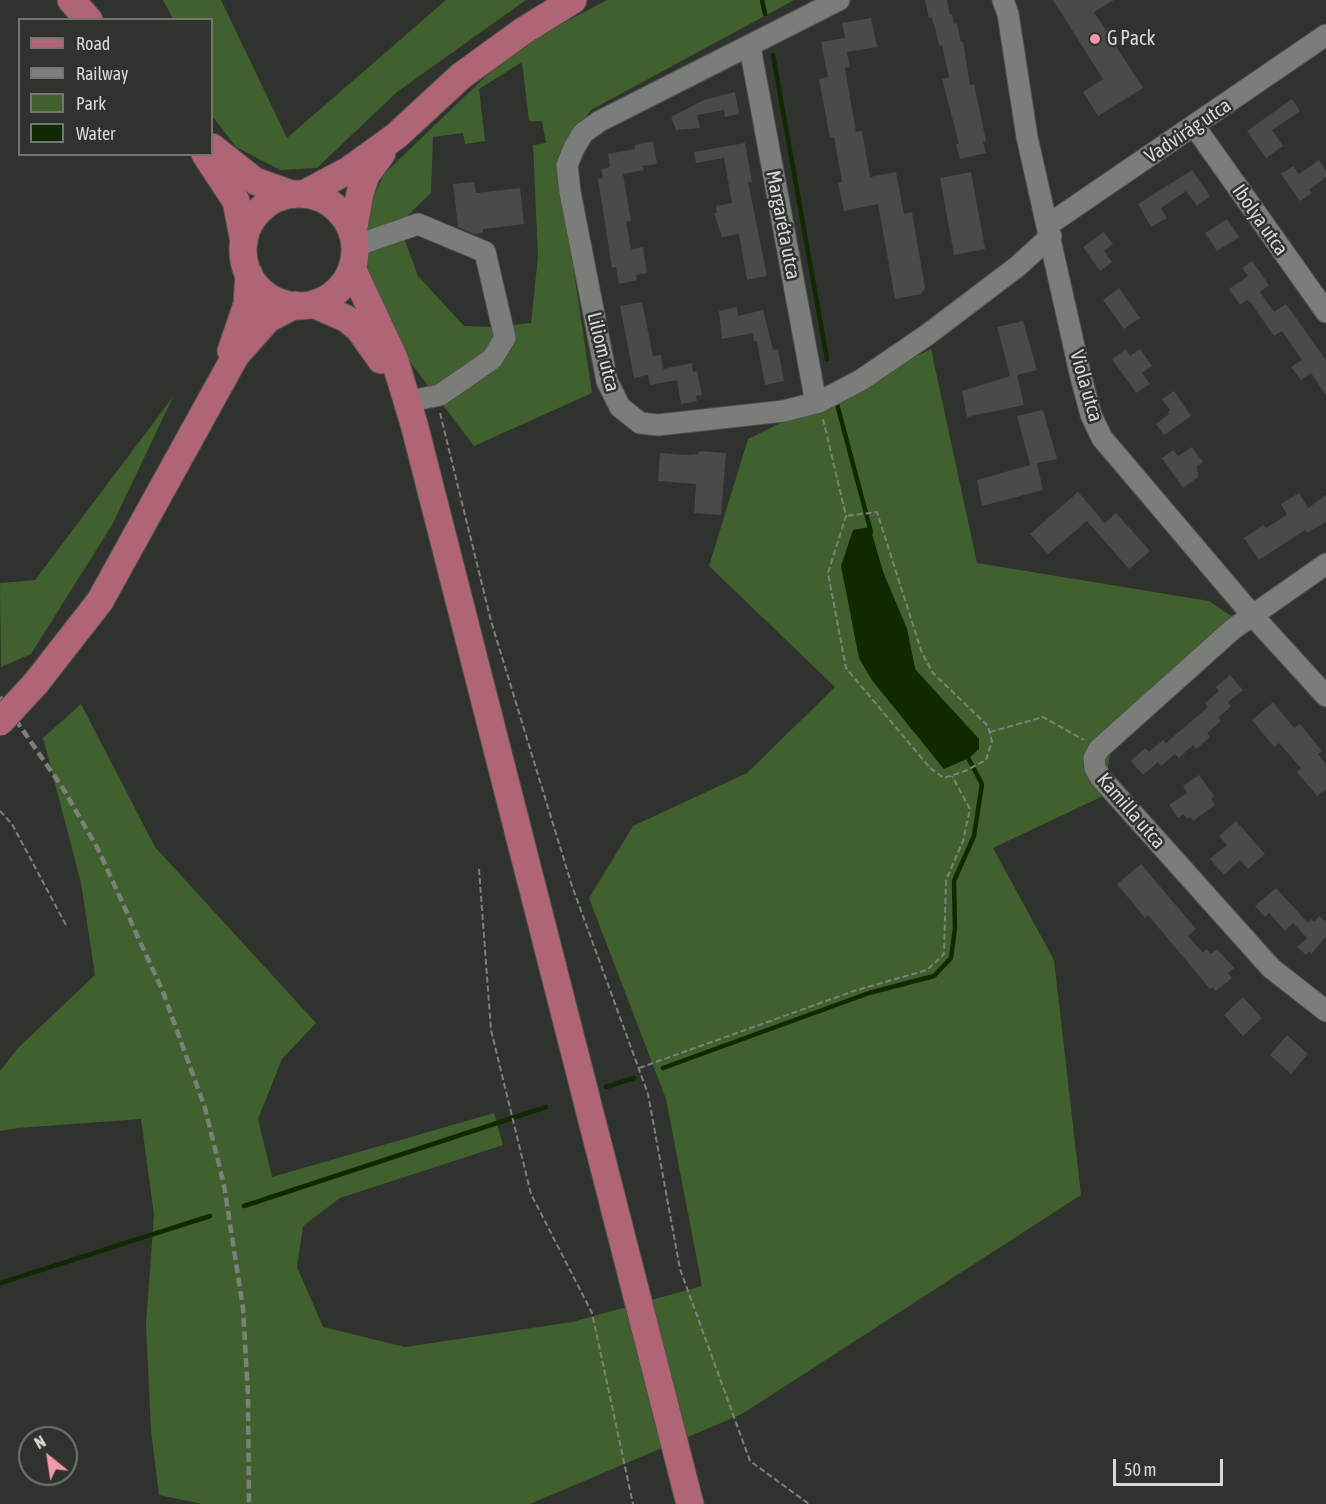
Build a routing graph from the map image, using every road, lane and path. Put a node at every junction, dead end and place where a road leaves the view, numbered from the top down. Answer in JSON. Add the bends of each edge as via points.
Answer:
{"nodes":[{"id":1,"x":71,"y":0,"type":"edge"},
{"id":2,"x":573,"y":0,"type":"edge"},
{"id":3,"x":839,"y":0,"type":"edge"},
{"id":4,"x":1003,"y":0,"type":"edge"},
{"id":5,"x":87,"y":18,"type":"edge"},
{"id":6,"x":1326,"y":35,"type":"edge"},
{"id":7,"x":750,"y":47,"type":"junction"},
{"id":8,"x":1195,"y":127,"type":"junction"},
{"id":9,"x":396,"y":136,"type":"junction"},
{"id":10,"x":213,"y":148,"type":"edge"},
{"id":11,"x":206,"y":156,"type":"edge"},
{"id":12,"x":297,"y":194,"type":"junction"},
{"id":13,"x":1049,"y":231,"type":"junction"},
{"id":14,"x":244,"y":242,"type":"junction"},
{"id":15,"x":353,"y":249,"type":"junction"},
{"id":16,"x":249,"y":274,"type":"junction"},
{"id":17,"x":304,"y":304,"type":"junction"},
{"id":18,"x":1326,"y":312,"type":"edge"},
{"id":19,"x":220,"y":382,"type":"junction"},
{"id":20,"x":404,"y":395,"type":"junction"},
{"id":21,"x":817,"y":402,"type":"junction"},
{"id":22,"x":440,"y":413,"type":"dead end"},
{"id":23,"x":846,"y":516,"type":"junction"},
{"id":24,"x":1326,"y":564,"type":"edge"},
{"id":25,"x":1253,"y":616,"type":"junction"},
{"id":26,"x":1326,"y":696,"type":"edge"},
{"id":27,"x":0,"y":722,"type":"edge"},
{"id":28,"x":990,"y":732,"type":"junction"},
{"id":29,"x":1099,"y":749,"type":"junction"},
{"id":30,"x":952,"y":776,"type":"junction"},
{"id":31,"x":0,"y":810,"type":"edge"},
{"id":32,"x":479,"y":869,"type":"dead end"},
{"id":33,"x":67,"y":927,"type":"dead end"},
{"id":34,"x":1326,"y":1011,"type":"edge"},
{"id":35,"x":639,"y":1068,"type":"junction"},
{"id":36,"x":633,"y":1504,"type":"edge"},
{"id":37,"x":690,"y":1504,"type":"edge"},
{"id":38,"x":809,"y":1504,"type":"edge"}],
"edges":[{"from":1,"to":5,"type":"main road"},
{"from":2,"to":9,"type":"main road","via":[[462,76]]},
{"from":3,"to":7,"type":"street","name":"Liliom utca"},
{"from":4,"to":13,"type":"street","name":"Viola utca","via":[[1027,137]]},
{"from":6,"to":8,"type":"street","name":"Vadvirág utca"},
{"from":7,"to":21,"type":"street","name":"Margaréta utca"},
{"from":7,"to":21,"type":"street","name":"Liliom utca","via":[[583,133],[567,165],[570,192],[606,381],[615,400],[630,417],[640,423],[658,425],[784,411]]},
{"from":8,"to":13,"type":"street","name":"Vadvirág utca"},
{"from":8,"to":18,"type":"street","name":"Ibolya utca"},
{"from":9,"to":12,"type":"main road","via":[[339,178]]},
{"from":9,"to":15,"type":"main road","via":[[366,175]]},
{"from":10,"to":12,"type":"main road","via":[[255,181]]},
{"from":11,"to":14,"type":"main road","via":[[236,201]]},
{"from":12,"to":14,"type":"main road","via":[[276,199],[262,208],[248,226]]},
{"from":12,"to":15,"type":"main road","via":[[331,203],[346,219]]},
{"from":13,"to":21,"type":"street","name":"Liliom utca","via":[[1018,266],[927,335],[861,380]]},
{"from":13,"to":25,"type":"street","name":"Viola utca","via":[[1080,373],[1091,415],[1102,438]]},
{"from":14,"to":16,"type":"main road"},
{"from":15,"to":17,"type":"main road","via":[[338,291]]},
{"from":15,"to":20,"type":"main road"},
{"from":15,"to":20,"type":"street","via":[[418,224],[484,252],[505,338],[492,359],[440,395]]},
{"from":16,"to":17,"type":"main road","via":[[264,293],[279,302]]},
{"from":16,"to":19,"type":"main road","via":[[247,304]]},
{"from":17,"to":19,"type":"main road","via":[[279,312],[261,326],[236,355]]},
{"from":17,"to":20,"type":"main road","via":[[341,316],[359,329]]},
{"from":19,"to":27,"type":"main road","bridge":true,"via":[[100,601]]},
{"from":20,"to":37,"type":"main road"},
{"from":21,"to":23,"type":"path"},
{"from":22,"to":35,"type":"path","via":[[491,621],[572,886]]},
{"from":23,"to":28,"type":"path","via":[[877,512],[922,653],[933,673]]},
{"from":23,"to":30,"type":"path","via":[[828,573],[846,668],[930,768],[944,778]]},
{"from":24,"to":25,"type":"street","name":"Kamilla utca"},
{"from":25,"to":26,"type":"street","name":"Viola utca"},
{"from":25,"to":29,"type":"street","name":"Kamilla utca","via":[[1233,629]]},
{"from":28,"to":29,"type":"path","via":[[1043,717]]},
{"from":28,"to":30,"type":"path","via":[[992,741],[986,760]]},
{"from":29,"to":34,"type":"street","name":"Kamilla utca","via":[[1094,758],[1100,777],[1271,968]]},
{"from":30,"to":35,"type":"path","via":[[970,809],[963,841],[946,880],[944,954],[927,970],[854,991]]},
{"from":31,"to":33,"type":"path","via":[[12,824]]},
{"from":32,"to":36,"type":"path","via":[[491,1029],[531,1194],[592,1313]]},
{"from":35,"to":38,"type":"path","via":[[648,1094],[680,1269],[750,1461]]}]}
